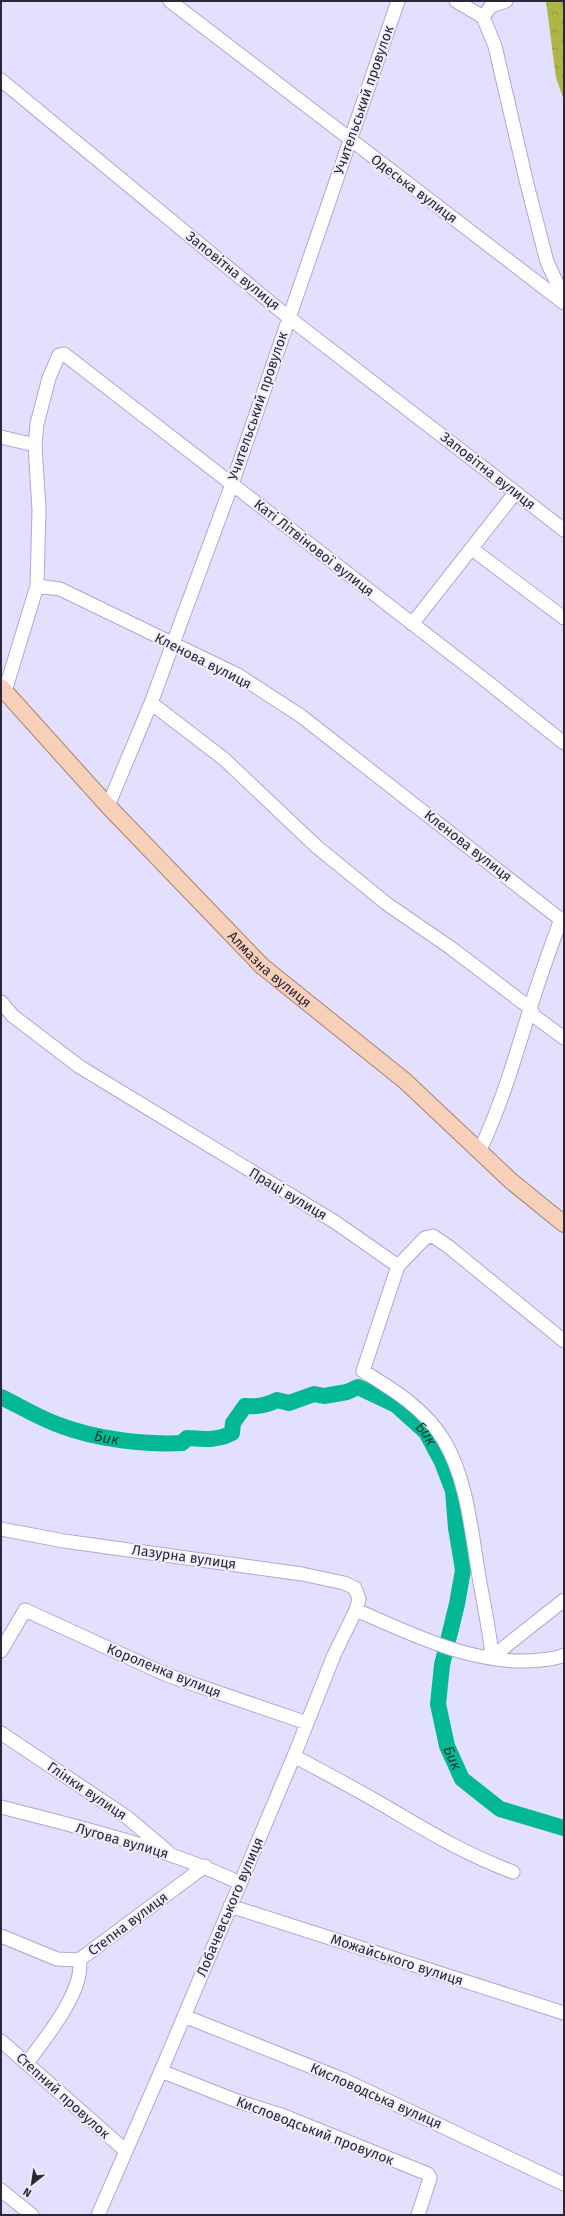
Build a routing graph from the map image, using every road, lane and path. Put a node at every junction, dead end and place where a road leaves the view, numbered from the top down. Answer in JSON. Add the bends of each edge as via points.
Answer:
{"nodes":[{"id":1,"x":170,"y":1,"type":"edge"},
{"id":2,"x":398,"y":1,"type":"edge"},
{"id":3,"x":456,"y":1,"type":"edge"},
{"id":4,"x":506,"y":1,"type":"edge"},
{"id":5,"x":483,"y":17,"type":"junction"},
{"id":6,"x":1,"y":80,"type":"edge"},
{"id":7,"x":350,"y":141,"type":"junction"},
{"id":8,"x":564,"y":298,"type":"edge"},
{"id":9,"x":564,"y":303,"type":"edge"},
{"id":10,"x":288,"y":317,"type":"junction"},
{"id":11,"x":1,"y":437,"type":"edge"},
{"id":12,"x":36,"y":445,"type":"junction"},
{"id":13,"x":232,"y":484,"type":"junction"},
{"id":14,"x":515,"y":493,"type":"junction"},
{"id":15,"x":564,"y":530,"type":"edge"},
{"id":16,"x":472,"y":549,"type":"junction"},
{"id":17,"x":37,"y":586,"type":"junction"},
{"id":18,"x":564,"y":618,"type":"edge"},
{"id":19,"x":412,"y":624,"type":"junction"},
{"id":20,"x":172,"y":644,"type":"junction"},
{"id":21,"x":2,"y":691,"type":"edge"},
{"id":22,"x":151,"y":703,"type":"junction"},
{"id":23,"x":564,"y":743,"type":"edge"},
{"id":24,"x":108,"y":806,"type":"junction"},
{"id":25,"x":562,"y":921,"type":"edge"},
{"id":26,"x":1,"y":1002,"type":"edge"},
{"id":27,"x":530,"y":1008,"type":"junction"},
{"id":28,"x":564,"y":1038,"type":"edge"},
{"id":29,"x":480,"y":1150,"type":"junction"},
{"id":30,"x":564,"y":1224,"type":"edge"},
{"id":31,"x":398,"y":1266,"type":"junction"},
{"id":32,"x":564,"y":1341,"type":"edge"},
{"id":33,"x":1,"y":1529,"type":"edge"},
{"id":34,"x":564,"y":1600,"type":"edge"},
{"id":35,"x":358,"y":1605,"type":"junction"},
{"id":36,"x":5,"y":1635,"type":"edge"},
{"id":37,"x":1,"y":1651,"type":"edge"},
{"id":38,"x":492,"y":1657,"type":"junction"},
{"id":39,"x":562,"y":1659,"type":"edge"},
{"id":40,"x":307,"y":1723,"type":"junction"},
{"id":41,"x":1,"y":1733,"type":"edge"},
{"id":42,"x":294,"y":1756,"type":"junction"},
{"id":43,"x":1,"y":1807,"type":"edge"},
{"id":44,"x":170,"y":1854,"type":"junction"},
{"id":45,"x":205,"y":1866,"type":"junction"},
{"id":46,"x":513,"y":1872,"type":"dead end"},
{"id":47,"x":240,"y":1883,"type":"junction"},
{"id":48,"x":230,"y":1906,"type":"junction"},
{"id":49,"x":1,"y":1936,"type":"edge"},
{"id":50,"x":79,"y":1960,"type":"junction"},
{"id":51,"x":564,"y":2013,"type":"edge"},
{"id":52,"x":184,"y":2016,"type":"junction"},
{"id":53,"x":1,"y":2041,"type":"edge"},
{"id":54,"x":27,"y":2063,"type":"junction"},
{"id":55,"x":161,"y":2071,"type":"junction"},
{"id":56,"x":126,"y":2151,"type":"junction"},
{"id":57,"x":564,"y":2184,"type":"edge"},
{"id":58,"x":1,"y":2190,"type":"edge"},
{"id":59,"x":32,"y":2215,"type":"edge"},
{"id":60,"x":98,"y":2215,"type":"edge"},
{"id":61,"x":418,"y":2215,"type":"edge"}],
"edges":[{"from":1,"to":7,"type":"street","name":"Одеська вулиця"},
{"from":2,"to":7,"type":"street","name":"Учительський провулок"},
{"from":3,"to":5,"type":"street"},
{"from":4,"to":5,"type":"street","via":[[490,6]]},
{"from":5,"to":8,"type":"street","via":[[495,46],[547,262]]},
{"from":6,"to":10,"type":"street","name":"Заповітна вулиця"},
{"from":7,"to":9,"type":"street","name":"Одеська вулиця"},
{"from":7,"to":10,"type":"street","name":"Учительський провулок"},
{"from":10,"to":13,"type":"street","name":"Учительський провулок"},
{"from":10,"to":14,"type":"street","name":"Заповітна вулиця","via":[[425,420]]},
{"from":11,"to":12,"type":"street"},
{"from":12,"to":13,"type":"street","name":"Каті Літвінової вулиця","via":[[41,404],[59,355],[64,354]]},
{"from":12,"to":17,"type":"street","via":[[39,510]]},
{"from":13,"to":19,"type":"street","name":"Каті Літвінової вулиця"},
{"from":13,"to":20,"type":"street","name":"Учительський провулок"},
{"from":14,"to":15,"type":"street","name":"Заповітна вулиця"},
{"from":14,"to":16,"type":"street"},
{"from":16,"to":18,"type":"street"},
{"from":16,"to":19,"type":"street"},
{"from":17,"to":20,"type":"street","name":"Кленова вулиця","via":[[60,589]]},
{"from":17,"to":21,"type":"street"},
{"from":19,"to":23,"type":"street","name":"Каті Літвінової вулиця"},
{"from":20,"to":22,"type":"street","name":"Учительський провулок"},
{"from":20,"to":25,"type":"street","name":"Кленова вулиця","via":[[238,676],[301,716]]},
{"from":21,"to":24,"type":"main road","name":"Алмазна вулиця"},
{"from":22,"to":24,"type":"street","name":"Учительський провулок"},
{"from":22,"to":27,"type":"street","via":[[224,759],[317,847],[387,904],[451,948]]},
{"from":24,"to":29,"type":"main road","name":"Алмазна вулиця","via":[[262,966],[405,1081]]},
{"from":25,"to":27,"type":"street"},
{"from":26,"to":31,"type":"street","name":"Праці вулиця","via":[[13,1016],[80,1067],[335,1222]]},
{"from":27,"to":28,"type":"street","via":[[534,1016]]},
{"from":27,"to":29,"type":"street","via":[[499,1109]]},
{"from":29,"to":30,"type":"main road","name":"Алмазна вулиця","via":[[511,1181]]},
{"from":31,"to":32,"type":"street","via":[[425,1238],[433,1236]]},
{"from":31,"to":38,"type":"street","via":[[363,1371],[403,1396],[443,1439],[466,1501],[490,1628]]},
{"from":33,"to":35,"type":"street","name":"Лазурна вулиця","via":[[64,1541],[302,1574],[344,1583],[354,1588]]},
{"from":34,"to":38,"type":"street"},
{"from":35,"to":38,"type":"street","via":[[427,1640],[462,1652]]},
{"from":35,"to":40,"type":"street","name":"Лобачевського вулиця","via":[[334,1655]]},
{"from":36,"to":37,"type":"street"},
{"from":36,"to":40,"type":"street","name":"Короленка вулиця","via":[[25,1610],[168,1675]]},
{"from":38,"to":39,"type":"street","via":[[507,1660]]},
{"from":40,"to":42,"type":"street","name":"Лобачевського вулиця"},
{"from":41,"to":44,"type":"street","name":"Глінки вулиця","via":[[128,1818]]},
{"from":42,"to":46,"type":"street","via":[[451,1846]]},
{"from":42,"to":47,"type":"street","name":"Лобачевського вулиця"},
{"from":43,"to":44,"type":"street","name":"Лугова вулиця"},
{"from":44,"to":45,"type":"street","name":"Лугова вулиця"},
{"from":45,"to":47,"type":"street","name":"Лугова вулиця"},
{"from":45,"to":50,"type":"street","name":"Степна вулиця"},
{"from":47,"to":48,"type":"street","name":"Лобачевського вулиця"},
{"from":48,"to":51,"type":"street","name":"Можайського вулиця"},
{"from":48,"to":52,"type":"street","name":"Лобачевського вулиця"},
{"from":49,"to":50,"type":"street","name":"Степна вулиця","via":[[57,1959]]},
{"from":50,"to":54,"type":"street","via":[[79,1981],[54,2028]]},
{"from":52,"to":55,"type":"street","name":"Лобачевського вулиця"},
{"from":52,"to":57,"type":"street","name":"Кисловодська вулиця","via":[[342,2079]]},
{"from":53,"to":54,"type":"street","name":"Степний провулок"},
{"from":54,"to":56,"type":"street","name":"Степний провулок"},
{"from":55,"to":56,"type":"street","name":"Лобачевського вулиця"},
{"from":55,"to":61,"type":"street","name":"Кисловодський провулок","via":[[237,2102],[284,2116],[428,2174],[429,2186]]},
{"from":56,"to":60,"type":"street","name":"Лобачевського вулиця"},
{"from":58,"to":59,"type":"street"}]}
